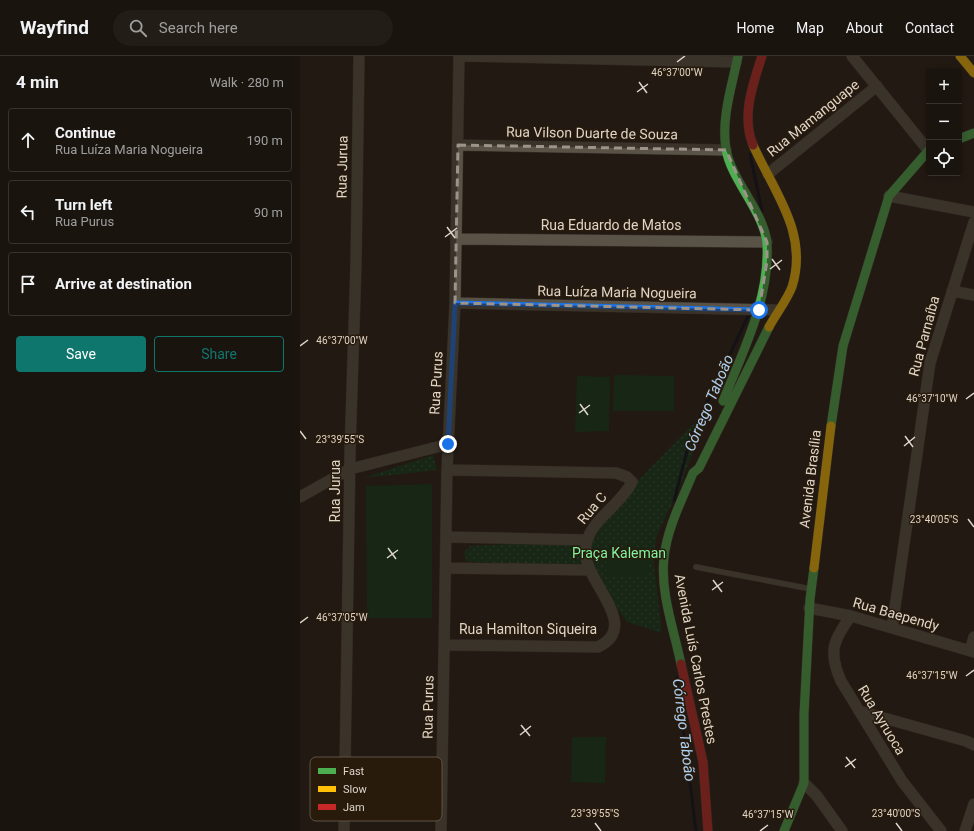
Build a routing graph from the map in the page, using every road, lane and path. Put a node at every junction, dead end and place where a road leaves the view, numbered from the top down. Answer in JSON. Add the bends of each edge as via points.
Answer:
{"nodes":[{"id":1,"x":359,"y":56,"type":"edge"},
{"id":2,"x":458,"y":56,"type":"edge"},
{"id":3,"x":464,"y":56,"type":"edge"},
{"id":4,"x":762,"y":56,"type":"edge"},
{"id":5,"x":852,"y":56,"type":"edge"},
{"id":6,"x":960,"y":56,"type":"edge"},
{"id":7,"x":737,"y":59,"type":"edge"},
{"id":8,"x":974,"y":73,"type":"edge"},
{"id":9,"x":877,"y":86,"type":"junction"},
{"id":10,"x":974,"y":134,"type":"edge"},
{"id":11,"x":962,"y":138,"type":"edge"},
{"id":12,"x":458,"y":145,"type":"junction"},
{"id":13,"x":926,"y":146,"type":"edge"},
{"id":14,"x":726,"y":150,"type":"junction"},
{"id":15,"x":926,"y":153,"type":"edge"},
{"id":16,"x":768,"y":174,"type":"junction"},
{"id":17,"x":889,"y":196,"type":"junction"},
{"id":18,"x":974,"y":212,"type":"edge"},
{"id":19,"x":974,"y":222,"type":"edge"},
{"id":20,"x":456,"y":239,"type":"junction"},
{"id":21,"x":767,"y":242,"type":"junction"},
{"id":22,"x":952,"y":290,"type":"junction"},
{"id":23,"x":974,"y":294,"type":"edge"},
{"id":24,"x":455,"y":303,"type":"junction"},
{"id":25,"x":759,"y":310,"type":"junction"},
{"id":26,"x":778,"y":310,"type":"junction"},
{"id":27,"x":448,"y":444,"type":"junction"},
{"id":28,"x":350,"y":469,"type":"junction"},
{"id":29,"x":447,"y":470,"type":"junction"},
{"id":30,"x":693,"y":474,"type":"junction"},
{"id":31,"x":300,"y":497,"type":"edge"},
{"id":32,"x":446,"y":537,"type":"junction"},
{"id":33,"x":586,"y":540,"type":"junction"},
{"id":34,"x":696,"y":567,"type":"dead end"},
{"id":35,"x":446,"y":568,"type":"junction"},
{"id":36,"x":588,"y":570,"type":"junction"},
{"id":37,"x":812,"y":589,"type":"junction"},
{"id":38,"x":809,"y":608,"type":"junction"},
{"id":39,"x":615,"y":616,"type":"joint"},
{"id":40,"x":851,"y":616,"type":"junction"},
{"id":41,"x":892,"y":628,"type":"junction"},
{"id":42,"x":974,"y":637,"type":"edge"},
{"id":43,"x":444,"y":645,"type":"junction"},
{"id":44,"x":972,"y":651,"type":"edge"},
{"id":45,"x":859,"y":711,"type":"junction"},
{"id":46,"x":974,"y":745,"type":"edge"},
{"id":47,"x":345,"y":757,"type":"edge"},
{"id":48,"x":442,"y":769,"type":"edge"},
{"id":49,"x":804,"y":783,"type":"junction"},
{"id":50,"x":974,"y":804,"type":"edge"},
{"id":51,"x":344,"y":821,"type":"edge"},
{"id":52,"x":441,"y":821,"type":"edge"},
{"id":53,"x":344,"y":831,"type":"edge"},
{"id":54,"x":441,"y":831,"type":"edge"},
{"id":55,"x":708,"y":831,"type":"edge"},
{"id":56,"x":784,"y":831,"type":"edge"},
{"id":57,"x":842,"y":831,"type":"edge"},
{"id":58,"x":941,"y":831,"type":"edge"},
{"id":59,"x":965,"y":831,"type":"edge"}],
"edges":[{"from":1,"to":28,"type":"street","name":"Rua Jurua"},
{"from":2,"to":12,"type":"street","name":"Rua Purus"},
{"from":3,"to":7,"type":"street"},
{"from":4,"to":16,"type":"street","name":"Avenida Luís Carlos Prestes","via":[[747,120],[749,134]]},
{"from":5,"to":9,"type":"street"},
{"from":6,"to":8,"type":"street"},
{"from":7,"to":14,"type":"street","name":"Avenida Luís Carlos Prestes","via":[[724,122]]},
{"from":9,"to":13,"type":"street"},
{"from":9,"to":16,"type":"street","name":"Rua Mamanguape"},
{"from":10,"to":11,"type":"street"},
{"from":12,"to":14,"type":"street","name":"Rua Vilson Duarte de Souza"},
{"from":12,"to":20,"type":"street","name":"Rua Purus"},
{"from":14,"to":21,"type":"street","name":"Avenida Luís Carlos Prestes"},
{"from":15,"to":17,"type":"street","name":"Avenida Brasília"},
{"from":16,"to":26,"type":"street","name":"Avenida Luís Carlos Prestes","via":[[793,225],[798,252],[792,287]]},
{"from":17,"to":18,"type":"street"},
{"from":17,"to":37,"type":"street","name":"Avenida Brasília","via":[[842,346]]},
{"from":19,"to":22,"type":"street","name":"Rua Parnaíba"},
{"from":20,"to":21,"type":"street","name":"Rua Eduardo de Matos"},
{"from":20,"to":24,"type":"street","name":"Rua Purus"},
{"from":21,"to":25,"type":"street","name":"Avenida Luís Carlos Prestes","via":[[767,261]]},
{"from":22,"to":23,"type":"street"},
{"from":22,"to":41,"type":"street","name":"Rua Parnaíba","via":[[930,363]]},
{"from":24,"to":25,"type":"street","name":"Rua Luíza Maria Nogueira"},
{"from":24,"to":27,"type":"street","name":"Rua Purus"},
{"from":25,"to":26,"type":"street","name":"Rua Luíza Maria Nogueira"},
{"from":25,"to":30,"type":"street","name":"Avenida Luís Carlos Prestes","via":[[692,468]]},
{"from":26,"to":30,"type":"street","name":"Avenida Luís Carlos Prestes","via":[[699,468]]},
{"from":27,"to":28,"type":"street"},
{"from":27,"to":29,"type":"street","name":"Rua Purus"},
{"from":28,"to":31,"type":"street"},
{"from":28,"to":47,"type":"street","name":"Rua Jurua"},
{"from":29,"to":32,"type":"street","name":"Rua Purus"},
{"from":29,"to":33,"type":"street","name":"Rua C","via":[[616,473],[627,477],[632,482],[627,492],[597,522]]},
{"from":30,"to":55,"type":"street","name":"Avenida Luís Carlos Prestes","via":[[671,527],[664,558],[665,589],[703,762]]},
{"from":32,"to":33,"type":"street"},
{"from":32,"to":35,"type":"street","name":"Rua Purus"},
{"from":33,"to":36,"type":"street","name":"Rua C"},
{"from":34,"to":37,"type":"lane"},
{"from":35,"to":36,"type":"street"},
{"from":35,"to":43,"type":"street","name":"Rua Purus"},
{"from":36,"to":39,"type":"street","name":"Rua C"},
{"from":37,"to":38,"type":"street","name":"Avenida Brasília"},
{"from":38,"to":40,"type":"street","name":"Rua Baependy"},
{"from":38,"to":49,"type":"street","name":"Avenida Brasília"},
{"from":39,"to":43,"type":"street","name":"Rua Hamilton Siqueira","via":[[614,631],[607,642],[598,646]]},
{"from":40,"to":41,"type":"street","name":"Rua Baependy"},
{"from":40,"to":45,"type":"street","name":"Rua Ayruoca","via":[[835,642],[833,656],[834,666],[841,681]]},
{"from":41,"to":44,"type":"street","name":"Rua Baependy"},
{"from":42,"to":44,"type":"street"},
{"from":43,"to":48,"type":"street","name":"Rua Purus"},
{"from":45,"to":46,"type":"street"},
{"from":45,"to":58,"type":"street","name":"Rua Ayruoca","via":[[902,781]]},
{"from":49,"to":56,"type":"street","name":"Avenida Brasília"},
{"from":49,"to":57,"type":"street","via":[[817,796]]},
{"from":50,"to":59,"type":"street"},
{"from":51,"to":53,"type":"street","name":"Rua Jurua"},
{"from":52,"to":54,"type":"street","name":"Rua Purus"}]}
